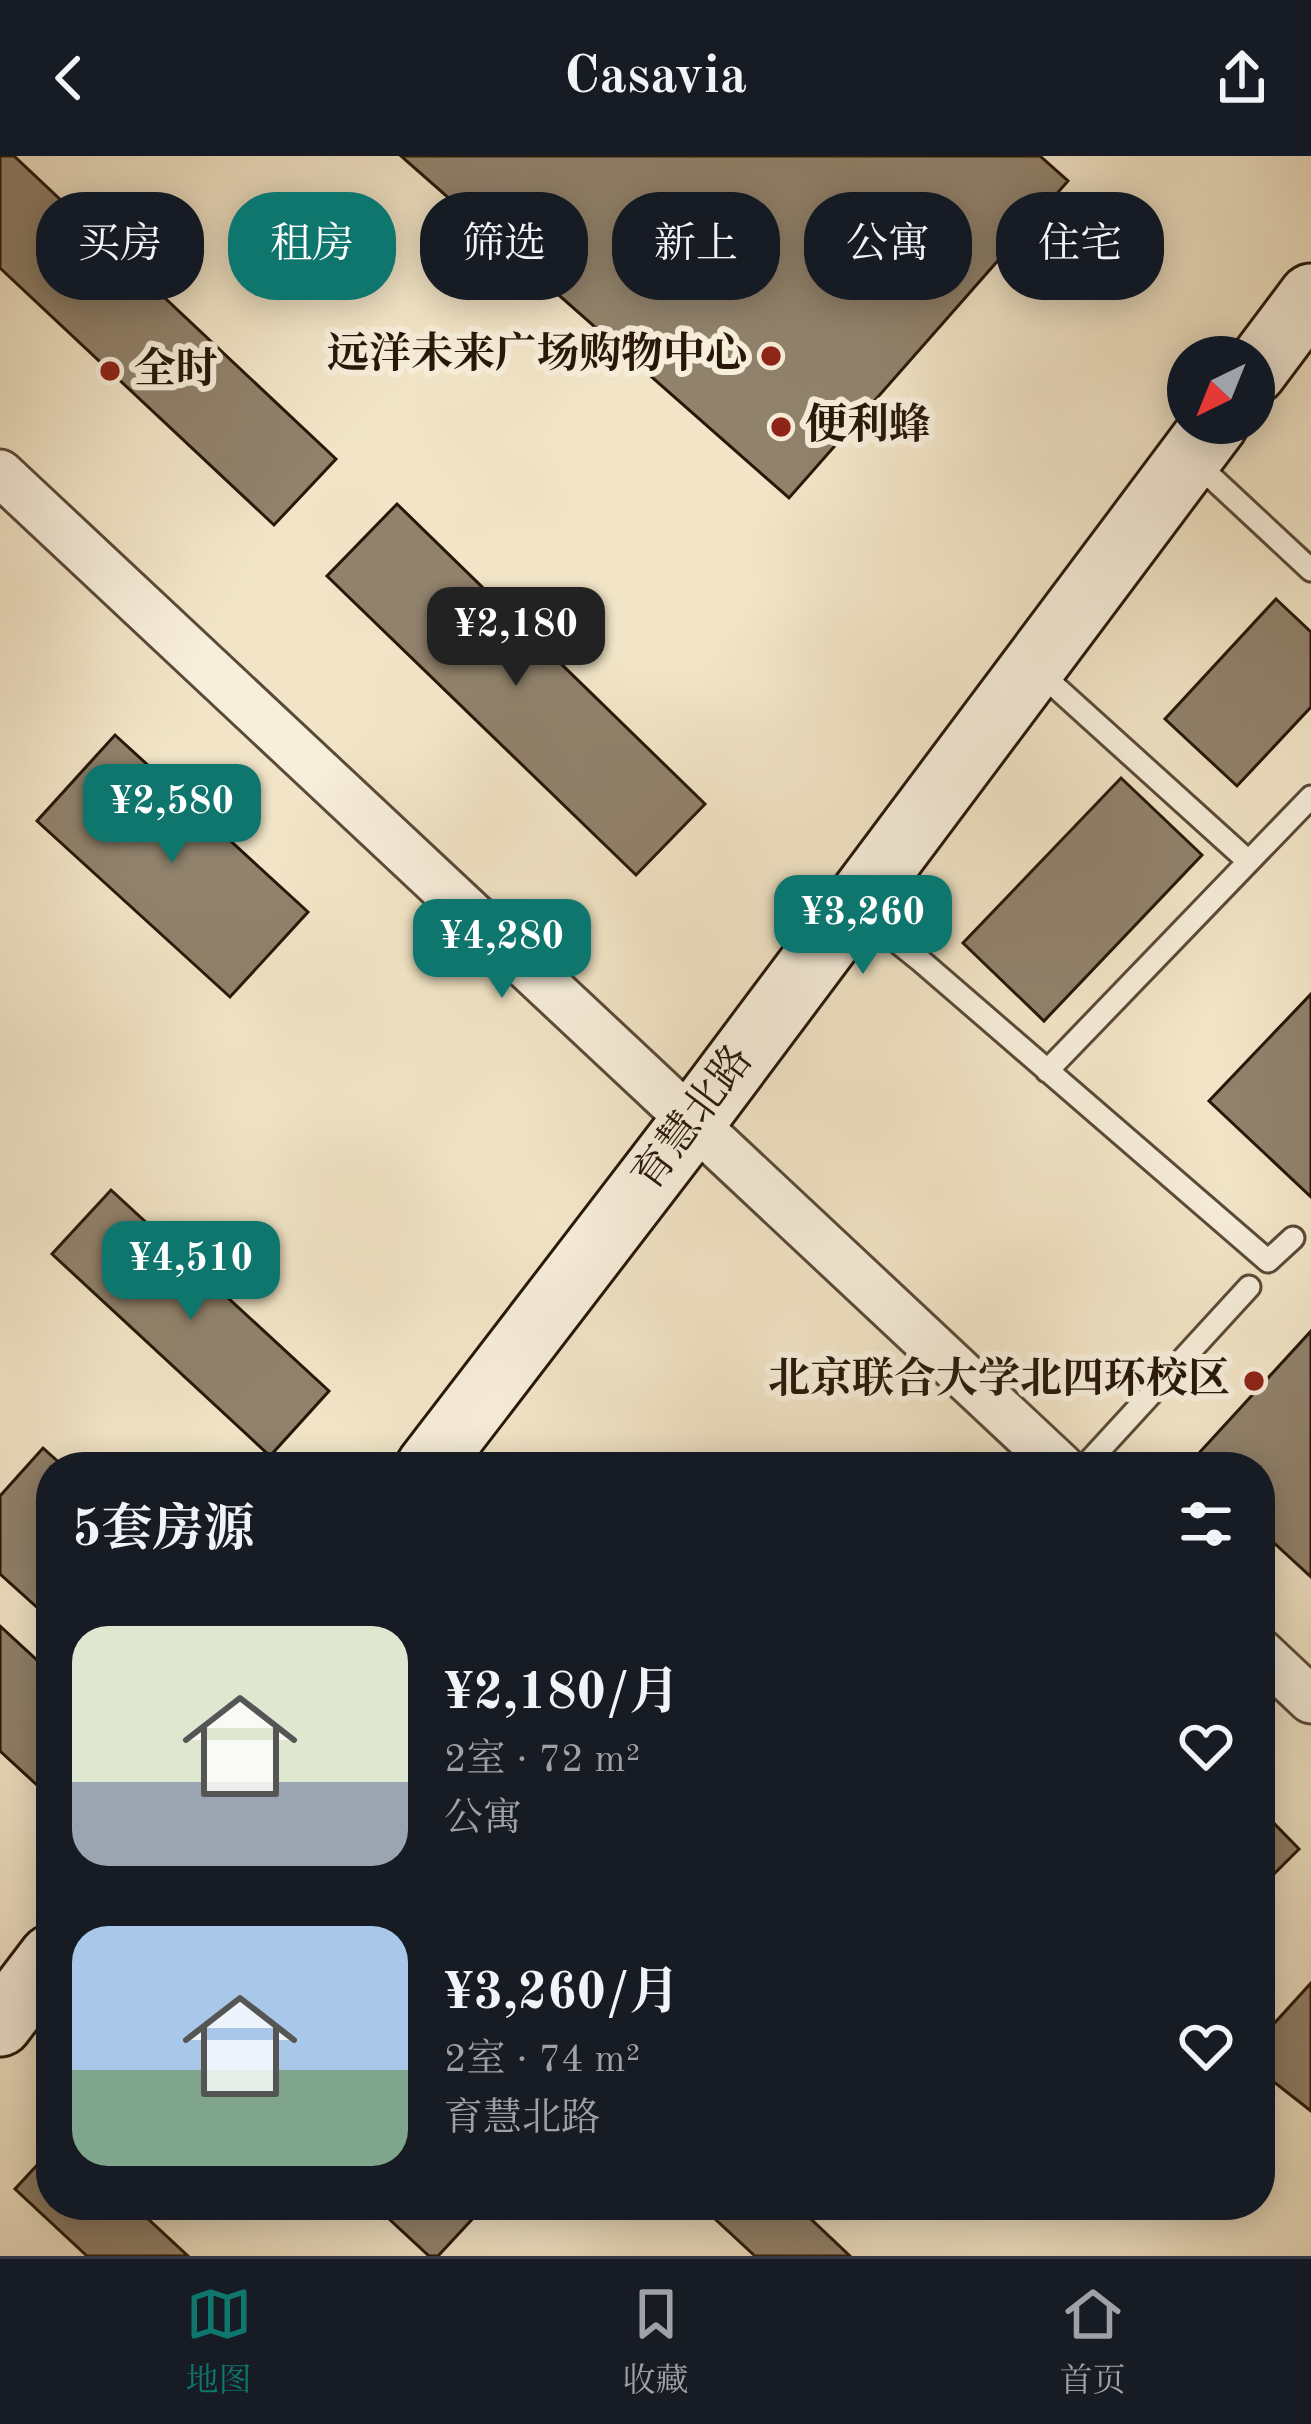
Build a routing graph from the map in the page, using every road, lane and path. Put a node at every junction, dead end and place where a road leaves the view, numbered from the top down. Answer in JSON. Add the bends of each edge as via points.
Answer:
{"nodes":[{"id":1,"x":1311,"y":296,"type":"edge"},
{"id":2,"x":1275,"y":344,"type":"edge"},
{"id":3,"x":1200,"y":444,"type":"edge"},
{"id":4,"x":1206,"y":444,"type":"edge"},
{"id":5,"x":0,"y":473,"type":"edge"},
{"id":6,"x":1311,"y":569,"type":"edge"},
{"id":7,"x":1033,"y":667,"type":"junction"},
{"id":8,"x":1311,"y":797,"type":"edge"},
{"id":9,"x":1248,"y":861,"type":"junction"},
{"id":10,"x":854,"y":906,"type":"junction"},
{"id":11,"x":1048,"y":1070,"type":"junction"},
{"id":12,"x":692,"y":1123,"type":"junction"},
{"id":13,"x":1293,"y":1238,"type":"dead end"},
{"id":14,"x":1249,"y":1287,"type":"dead end"},
{"id":15,"x":440,"y":1452,"type":"edge"},
{"id":16,"x":1045,"y":1452,"type":"edge"},
{"id":17,"x":1098,"y":1452,"type":"edge"},
{"id":18,"x":1275,"y":1666,"type":"edge"},
{"id":19,"x":1311,"y":1700,"type":"edge"},
{"id":20,"x":36,"y":1977,"type":"edge"},
{"id":21,"x":0,"y":2024,"type":"edge"}],
"edges":[{"from":1,"to":2,"type":"street"},
{"from":3,"to":7,"type":"street","name":"育慧北路"},
{"from":4,"to":6,"type":"lane"},
{"from":5,"to":12,"type":"street"},
{"from":7,"to":9,"type":"lane"},
{"from":7,"to":10,"type":"street","name":"育慧北路"},
{"from":8,"to":9,"type":"lane"},
{"from":9,"to":11,"type":"lane"},
{"from":10,"to":11,"type":"lane"},
{"from":10,"to":12,"type":"street","name":"育慧北路"},
{"from":11,"to":13,"type":"lane","via":[[1268,1261]]},
{"from":12,"to":15,"type":"street","name":"育慧北路"},
{"from":12,"to":16,"type":"street"},
{"from":14,"to":17,"type":"lane"},
{"from":18,"to":19,"type":"street"},
{"from":20,"to":21,"type":"street"}]}
